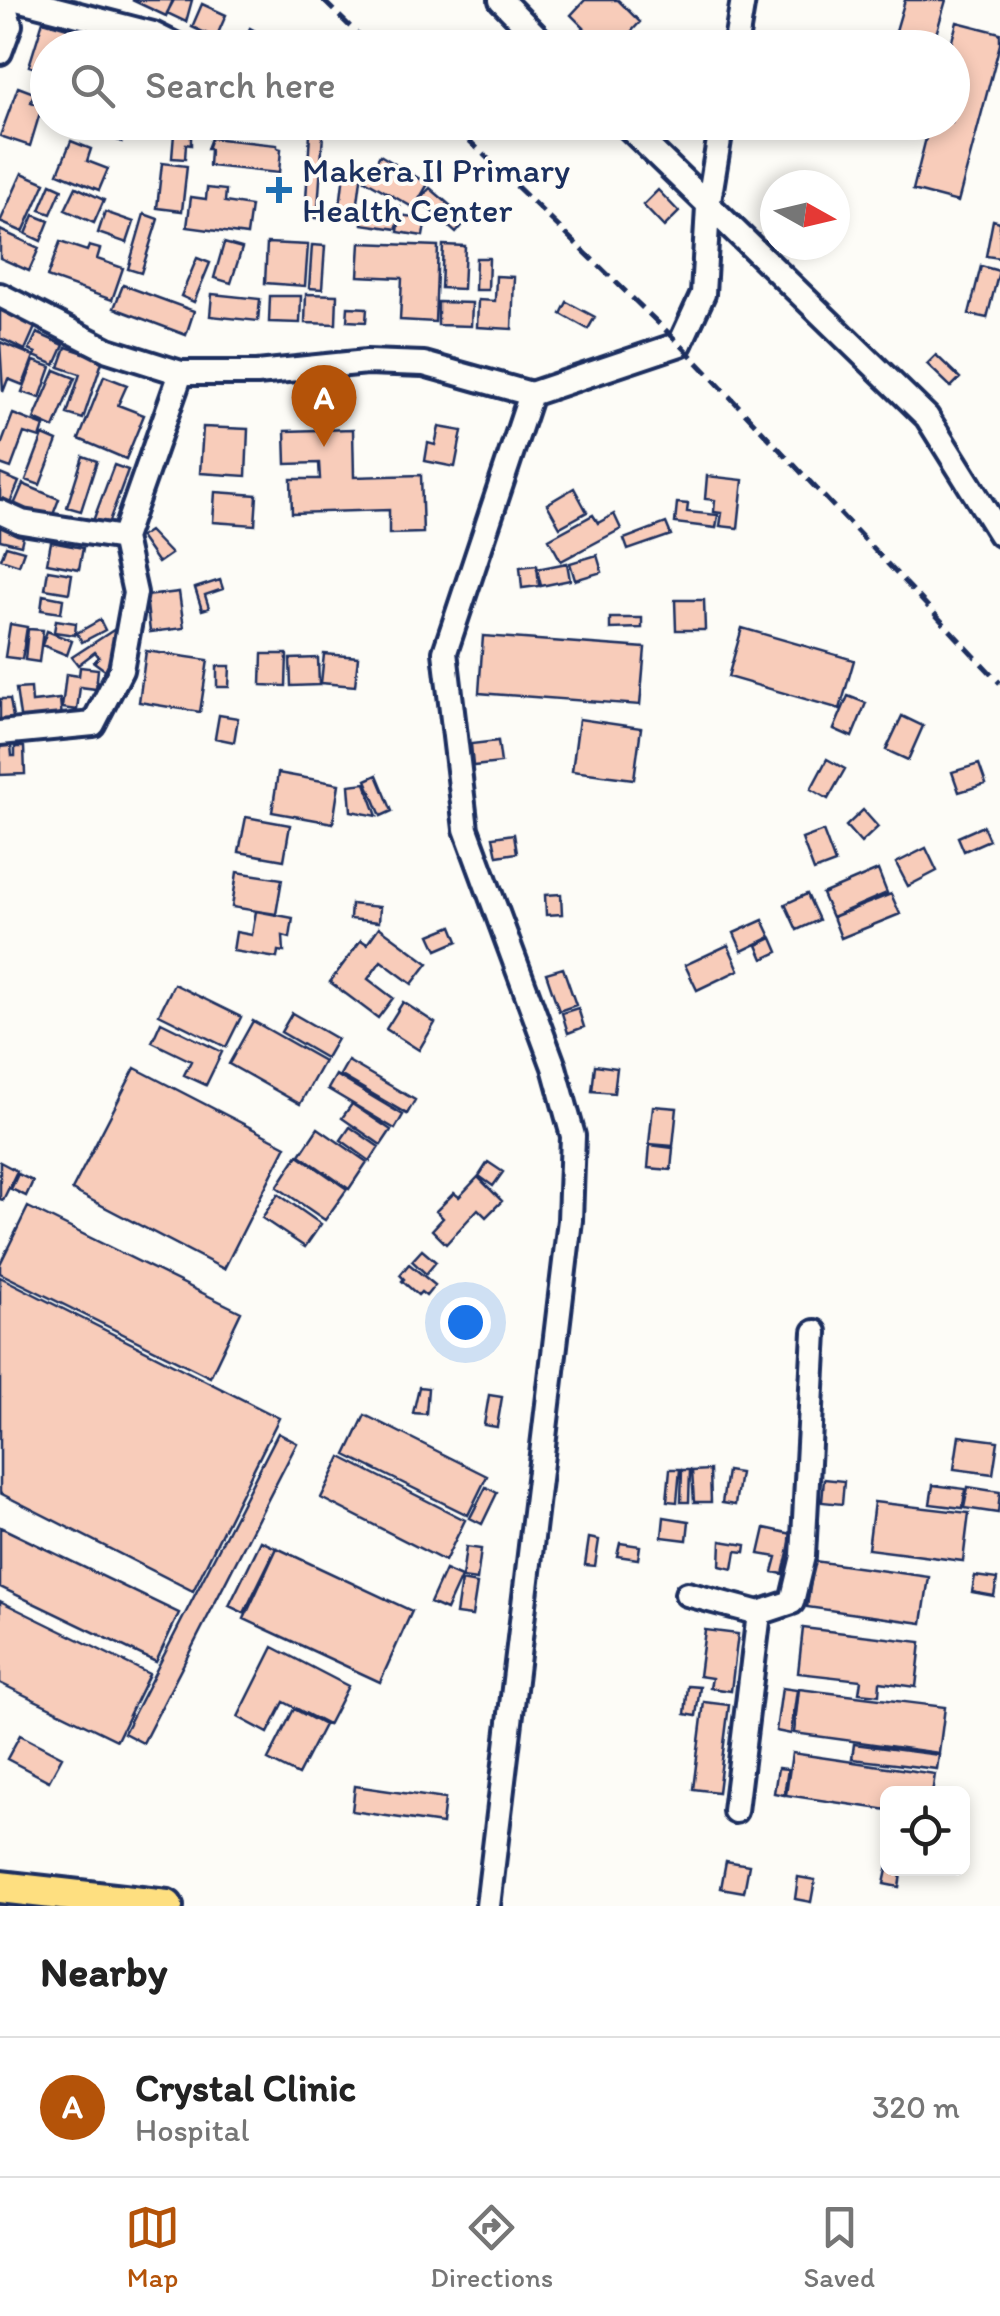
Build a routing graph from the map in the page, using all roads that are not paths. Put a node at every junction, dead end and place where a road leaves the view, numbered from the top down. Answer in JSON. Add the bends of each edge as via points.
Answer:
{"nodes":[{"id":1,"x":3,"y":0,"type":"edge"},
{"id":2,"x":22,"y":0,"type":"edge"},
{"id":3,"x":501,"y":0,"type":"edge"},
{"id":4,"x":743,"y":0,"type":"edge"},
{"id":5,"x":5,"y":23,"type":"edge"},
{"id":6,"x":138,"y":30,"type":"edge"},
{"id":7,"x":530,"y":30,"type":"edge"},
{"id":8,"x":738,"y":30,"type":"edge"},
{"id":9,"x":0,"y":52,"type":"edge"},
{"id":10,"x":641,"y":140,"type":"edge"},
{"id":11,"x":719,"y":140,"type":"edge"},
{"id":12,"x":708,"y":207,"type":"junction"},
{"id":13,"x":0,"y":295,"type":"edge"},
{"id":14,"x":181,"y":373,"type":"junction"},
{"id":15,"x":531,"y":394,"type":"junction"},
{"id":16,"x":0,"y":512,"type":"edge"},
{"id":17,"x":1000,"y":534,"type":"edge"},
{"id":18,"x":123,"y":538,"type":"junction"},
{"id":19,"x":0,"y":733,"type":"edge"},
{"id":20,"x":815,"y":1332,"type":"dead end"},
{"id":21,"x":687,"y":1594,"type":"dead end"},
{"id":22,"x":760,"y":1613,"type":"junction"},
{"id":23,"x":735,"y":1811,"type":"dead end"},
{"id":24,"x":0,"y":1887,"type":"edge"},
{"id":25,"x":167,"y":1906,"type":"edge"},
{"id":26,"x":488,"y":1906,"type":"edge"}],
"edges":[{"from":1,"to":5,"type":"street"},
{"from":2,"to":6,"type":"street"},
{"from":3,"to":7,"type":"street"},
{"from":4,"to":8,"type":"street"},
{"from":5,"to":9,"type":"street"},
{"from":10,"to":12,"type":"street"},
{"from":11,"to":12,"type":"street"},
{"from":12,"to":15,"type":"street","via":[[703,294],[680,344]]},
{"from":12,"to":17,"type":"street","via":[[927,417]]},
{"from":13,"to":14,"type":"street","via":[[108,350]]},
{"from":14,"to":15,"type":"street","via":[[424,364]]},
{"from":14,"to":18,"type":"street"},
{"from":15,"to":26,"type":"street","via":[[445,652],[466,829],[573,1136],[570,1220]]},
{"from":16,"to":18,"type":"street","via":[[22,522]]},
{"from":18,"to":19,"type":"street","via":[[135,593],[121,670],[93,724]]},
{"from":20,"to":22,"type":"street","via":[[803,1556],[792,1602]]},
{"from":21,"to":22,"type":"street"},
{"from":22,"to":23,"type":"street"},
{"from":24,"to":25,"type":"main road"}]}
